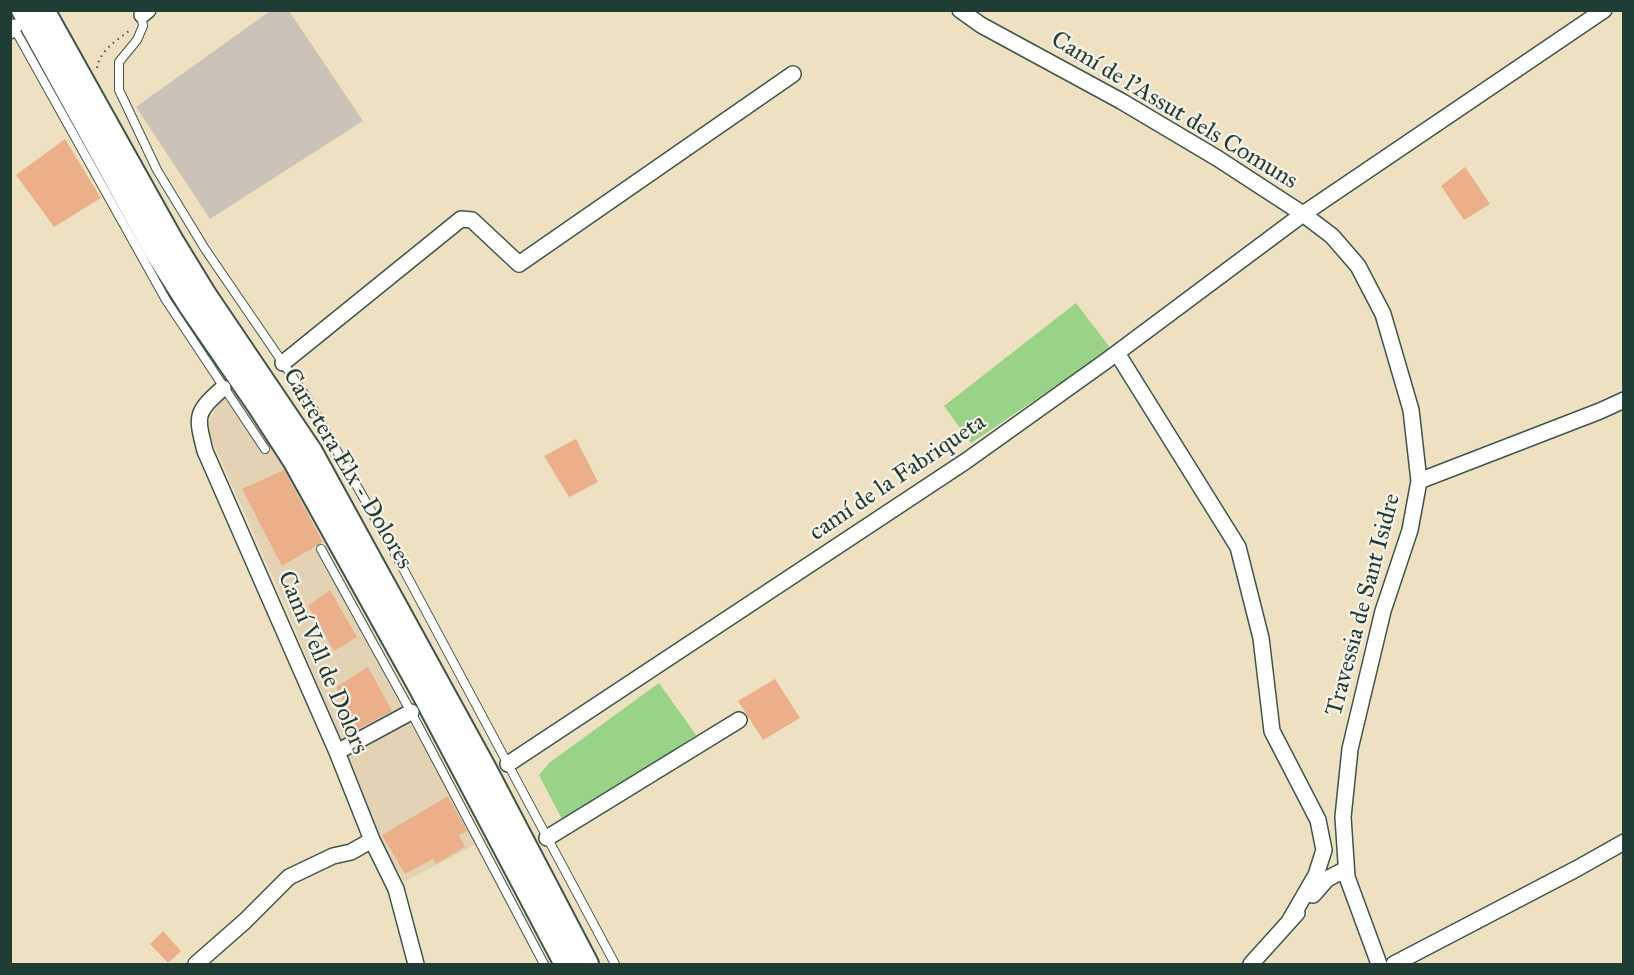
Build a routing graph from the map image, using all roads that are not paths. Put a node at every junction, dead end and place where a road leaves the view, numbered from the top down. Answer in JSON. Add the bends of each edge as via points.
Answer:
{"nodes":[{"id":1,"x":43,"y":10,"type":"edge"},
{"id":2,"x":960,"y":10,"type":"edge"},
{"id":3,"x":1604,"y":10,"type":"edge"},
{"id":4,"x":143,"y":12,"type":"edge"},
{"id":5,"x":14,"y":22,"type":"edge"},
{"id":6,"x":793,"y":74,"type":"dead end"},
{"id":7,"x":1303,"y":214,"type":"junction"},
{"id":8,"x":1117,"y":353,"type":"junction"},
{"id":9,"x":283,"y":363,"type":"junction"},
{"id":10,"x":223,"y":388,"type":"junction"},
{"id":11,"x":1623,"y":400,"type":"edge"},
{"id":12,"x":265,"y":449,"type":"dead end"},
{"id":13,"x":1419,"y":481,"type":"junction"},
{"id":14,"x":321,"y":549,"type":"dead end"},
{"id":15,"x":411,"y":712,"type":"junction"},
{"id":16,"x":739,"y":720,"type":"dead end"},
{"id":17,"x":337,"y":752,"type":"junction"},
{"id":18,"x":508,"y":764,"type":"junction"},
{"id":19,"x":547,"y":838,"type":"junction"},
{"id":20,"x":372,"y":840,"type":"junction"},
{"id":21,"x":1623,"y":842,"type":"edge"},
{"id":22,"x":1346,"y":869,"type":"junction"},
{"id":23,"x":1290,"y":920,"type":"junction"},
{"id":24,"x":196,"y":964,"type":"edge"},
{"id":25,"x":416,"y":964,"type":"edge"},
{"id":26,"x":544,"y":964,"type":"edge"},
{"id":27,"x":566,"y":964,"type":"edge"},
{"id":28,"x":587,"y":964,"type":"edge"},
{"id":29,"x":615,"y":964,"type":"edge"},
{"id":30,"x":1251,"y":964,"type":"edge"},
{"id":31,"x":1379,"y":964,"type":"edge"},
{"id":32,"x":1394,"y":964,"type":"edge"}],
"edges":[{"from":1,"to":28,"type":"main road","name":"Carretera Elx - Dolores","via":[[172,241],[311,452]]},
{"from":2,"to":7,"type":"street","name":"Camí de l'Assut dels Comuns","via":[[1150,118]]},
{"from":3,"to":7,"type":"street","name":"camí de la Fabriqueta"},
{"from":4,"to":9,"type":"lane","via":[[137,40],[119,63],[119,90],[157,170]]},
{"from":5,"to":10,"type":"lane","via":[[166,300]]},
{"from":5,"to":27,"type":"main road","name":"Carretera Elx - Dolores","via":[[189,304],[294,460],[421,689]]},
{"from":6,"to":9,"type":"street","via":[[519,264],[472,220],[461,219]]},
{"from":7,"to":8,"type":"street","name":"camí de la Fabriqueta"},
{"from":7,"to":13,"type":"street","name":"Travessia de Sant Isidre","via":[[1332,236],[1358,267],[1383,314],[1411,410]]},
{"from":8,"to":18,"type":"street","name":"camí de la Fabriqueta","via":[[966,460]]},
{"from":8,"to":23,"type":"street","via":[[1238,547],[1261,638],[1272,731],[1318,820],[1324,850],[1316,875]]},
{"from":9,"to":18,"type":"lane","via":[[391,546]]},
{"from":10,"to":12,"type":"lane"},
{"from":10,"to":17,"type":"street","name":"Camí Vell de Dolors","via":[[202,406],[198,423],[205,451]]},
{"from":11,"to":13,"type":"street"},
{"from":13,"to":22,"type":"street","name":"Travessia de Sant Isidre","via":[[1410,530],[1383,611],[1350,749],[1342,817]]},
{"from":14,"to":15,"type":"lane"},
{"from":15,"to":17,"type":"street"},
{"from":15,"to":26,"type":"lane"},
{"from":16,"to":19,"type":"street"},
{"from":17,"to":20,"type":"street","name":"Camí Vell de Dolors"},
{"from":18,"to":19,"type":"lane"},
{"from":19,"to":29,"type":"lane"},
{"from":20,"to":24,"type":"street","via":[[289,877]]},
{"from":20,"to":25,"type":"street","name":"Camí Vell de Dolors","via":[[396,889]]},
{"from":21,"to":32,"type":"street"},
{"from":22,"to":23,"type":"street","via":[[1327,879]]},
{"from":22,"to":31,"type":"street","name":"Travessia de Sant Isidre"},
{"from":23,"to":30,"type":"street"}]}
